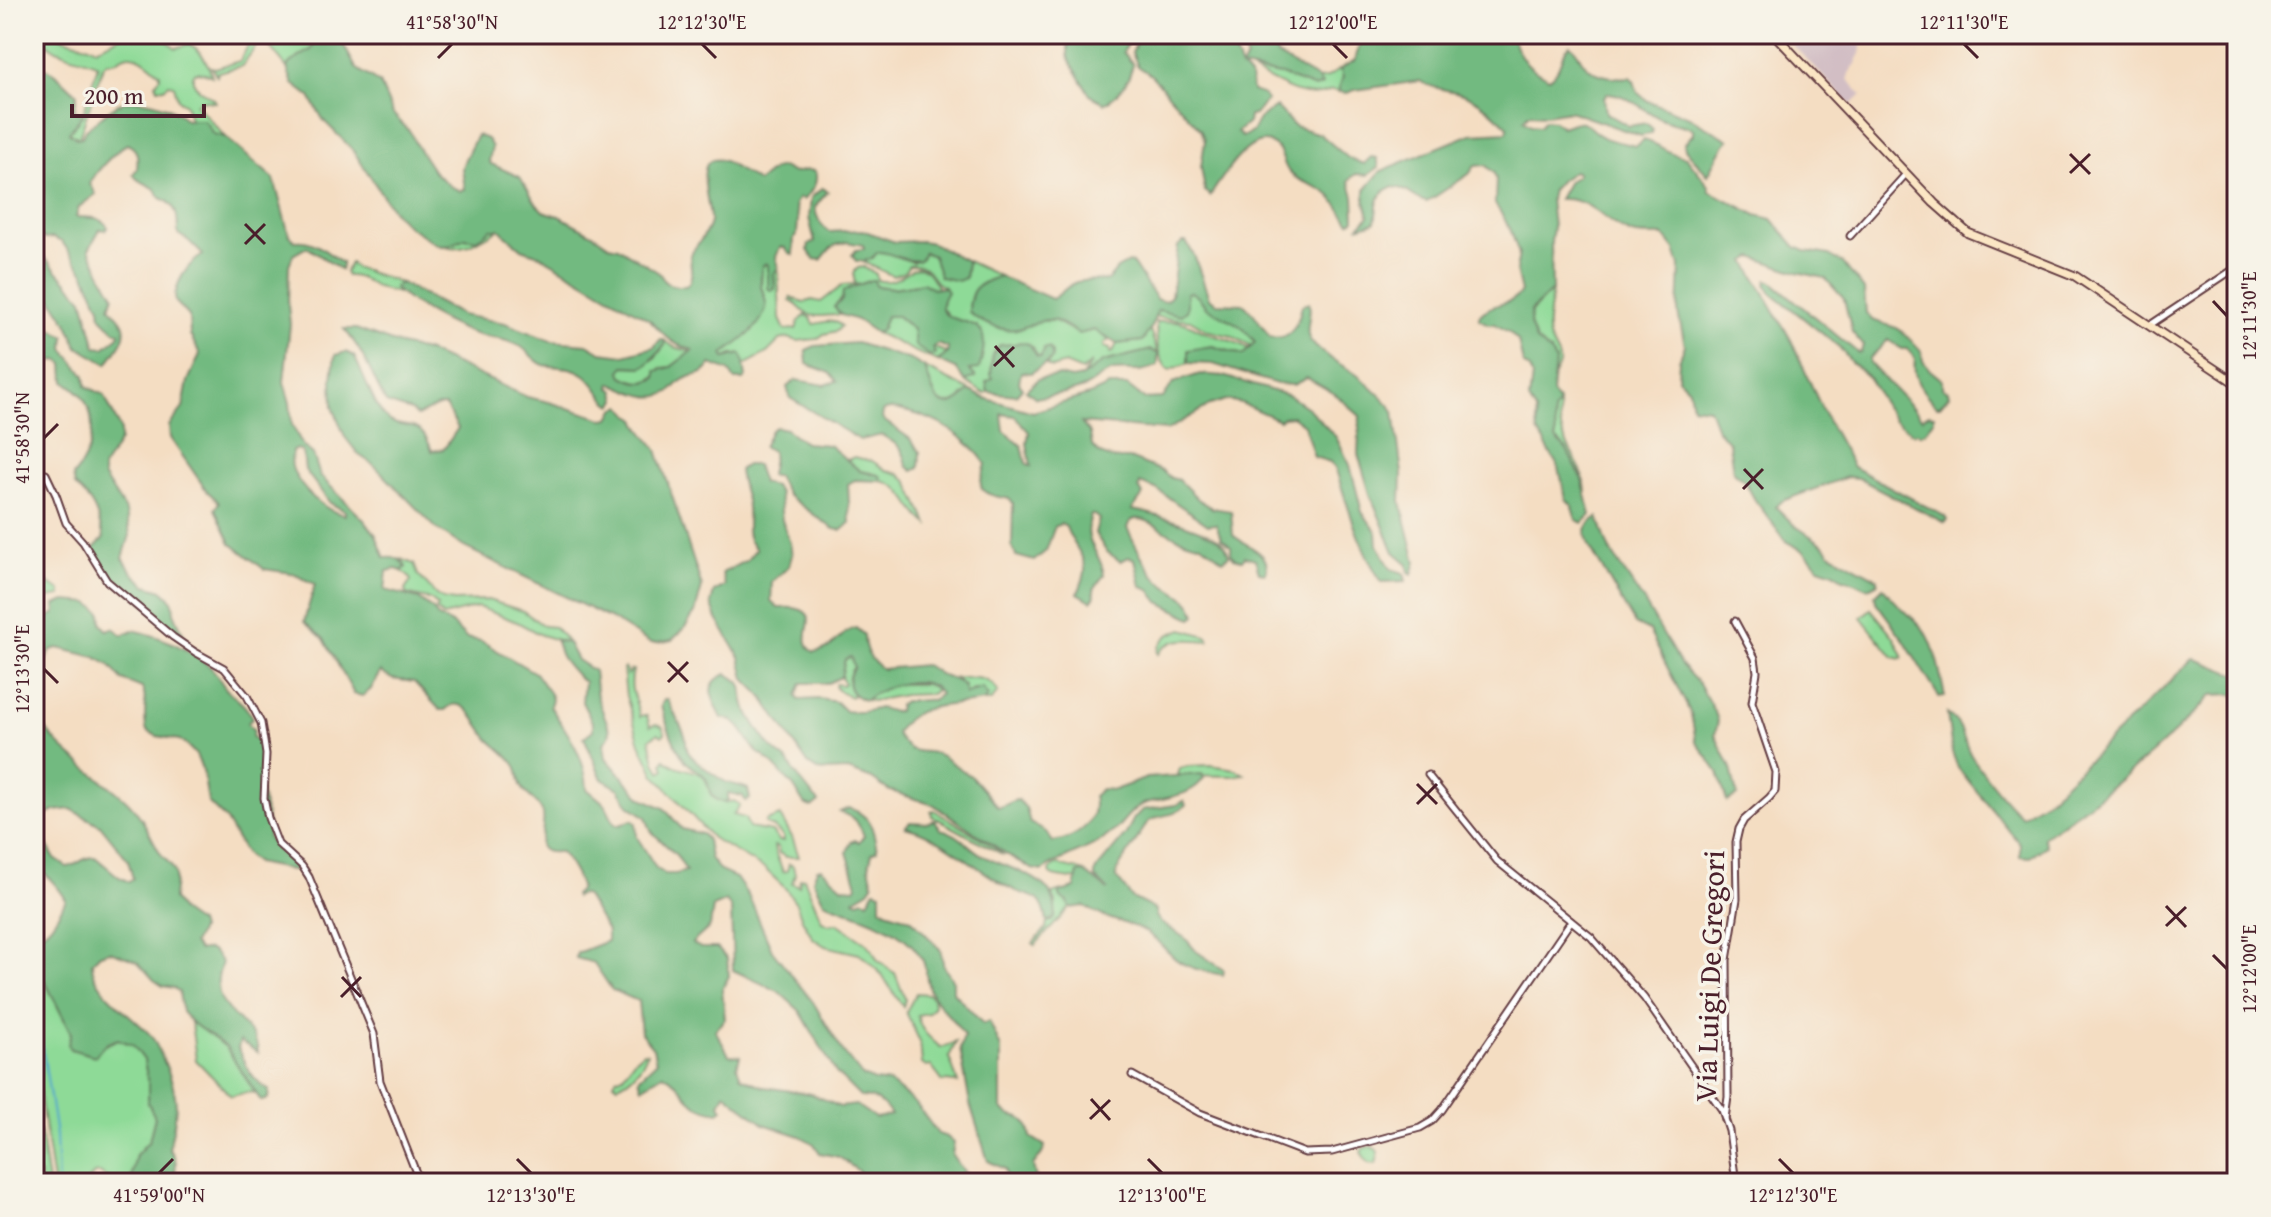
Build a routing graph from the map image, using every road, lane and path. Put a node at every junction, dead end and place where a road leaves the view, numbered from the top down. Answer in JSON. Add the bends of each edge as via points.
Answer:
{"nodes":[{"id":1,"x":1774,"y":34,"type":"edge"},
{"id":2,"x":1906,"y":174,"type":"junction"},
{"id":3,"x":1850,"y":236,"type":"dead end"},
{"id":4,"x":2237,"y":267,"type":"edge"},
{"id":5,"x":2150,"y":326,"type":"junction"},
{"id":6,"x":2237,"y":384,"type":"edge"},
{"id":7,"x":46,"y":474,"type":"dead end"},
{"id":8,"x":1735,"y":621,"type":"dead end"},
{"id":9,"x":1428,"y":775,"type":"dead end"},
{"id":10,"x":1571,"y":921,"type":"junction"},
{"id":11,"x":1132,"y":1075,"type":"dead end"},
{"id":12,"x":1725,"y":1119,"type":"junction"},
{"id":13,"x":420,"y":1183,"type":"edge"},
{"id":14,"x":1736,"y":1183,"type":"edge"}],
"edges":[{"from":1,"to":2,"type":"street"},
{"from":2,"to":3,"type":"street"},
{"from":2,"to":5,"type":"street","via":[[1965,231],[2072,274]]},
{"from":4,"to":5,"type":"street"},
{"from":5,"to":6,"type":"street"},
{"from":7,"to":13,"type":"street","via":[[66,523],[107,581],[173,637],[229,671],[254,707],[266,754],[264,798],[271,828],[282,849],[305,869],[374,1034],[380,1081]]},
{"from":8,"to":12,"type":"street","name":"Via Luigi De Gregori","via":[[1756,661],[1752,702],[1777,779],[1772,796],[1741,823],[1736,842],[1737,899],[1727,960]]},
{"from":9,"to":10,"type":"street","via":[[1497,861]]},
{"from":10,"to":11,"type":"street","via":[[1442,1110],[1420,1128],[1332,1152],[1305,1153],[1200,1113]]},
{"from":10,"to":12,"type":"street","via":[[1644,998]]},
{"from":12,"to":14,"type":"street"}]}
